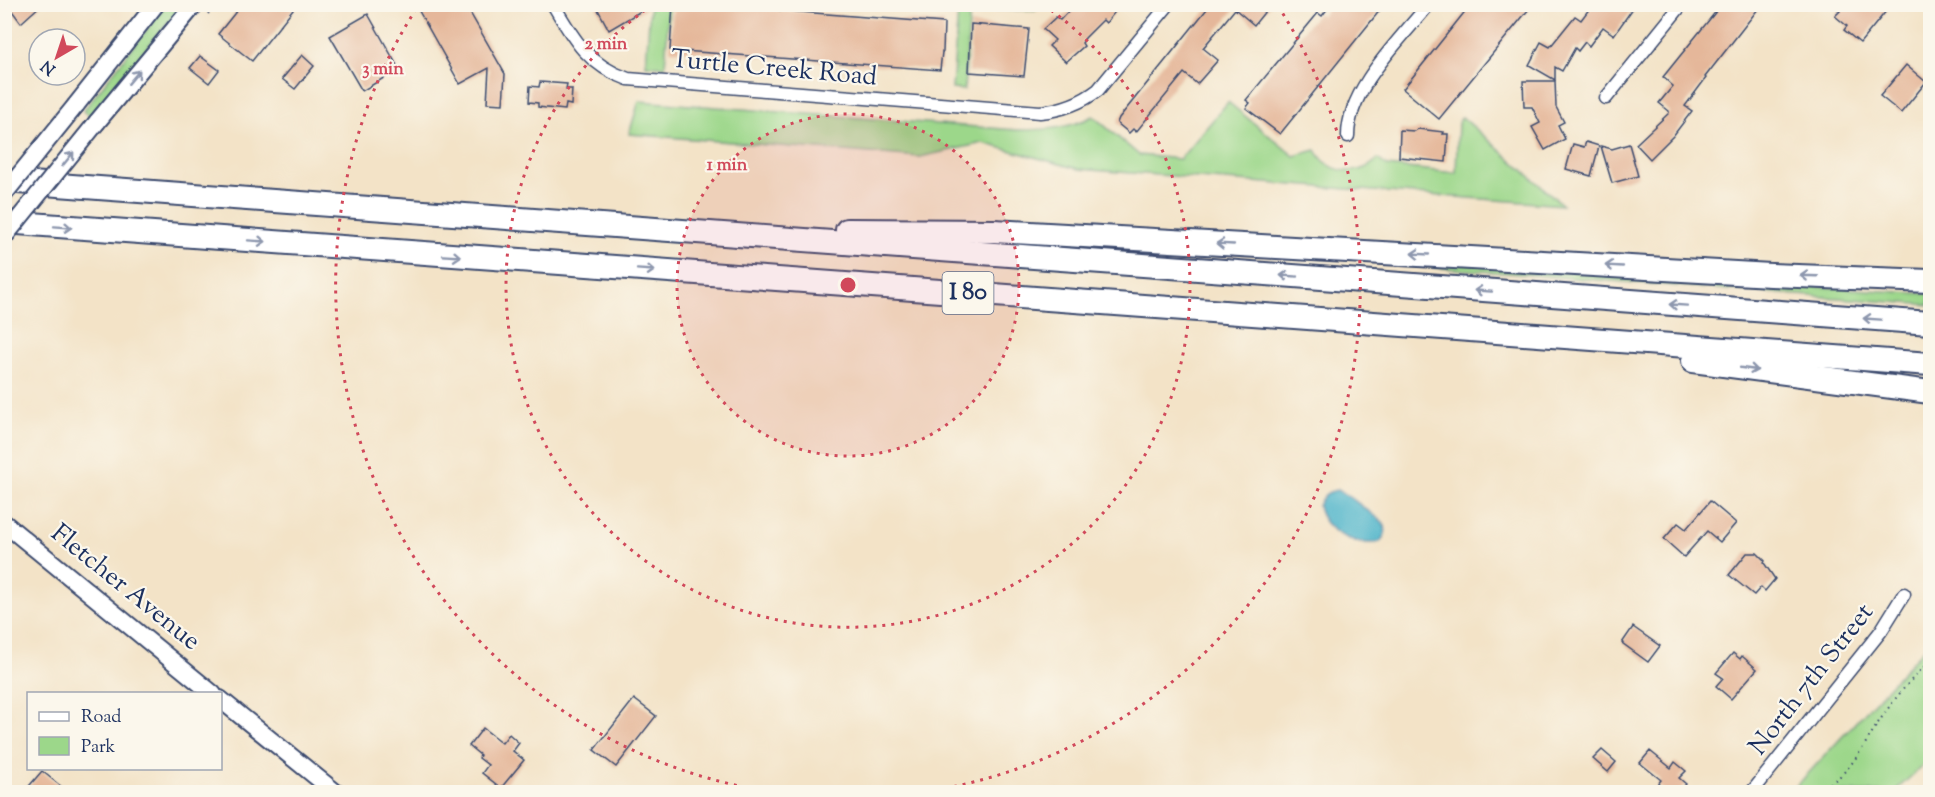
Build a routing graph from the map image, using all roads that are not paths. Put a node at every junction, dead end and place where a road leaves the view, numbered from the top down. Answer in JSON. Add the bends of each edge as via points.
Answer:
{"nodes":[{"id":1,"x":156,"y":4,"type":"edge"},
{"id":2,"x":195,"y":4,"type":"edge"},
{"id":3,"x":553,"y":4,"type":"edge"},
{"id":4,"x":1169,"y":4,"type":"edge"},
{"id":5,"x":1429,"y":4,"type":"edge"},
{"id":6,"x":1682,"y":4,"type":"edge"},
{"id":7,"x":1606,"y":98,"type":"dead end"},
{"id":8,"x":1348,"y":136,"type":"dead end"},
{"id":9,"x":4,"y":181,"type":"edge"},
{"id":10,"x":4,"y":194,"type":"edge"},
{"id":11,"x":4,"y":222,"type":"edge"},
{"id":12,"x":618,"y":227,"type":"junction"},
{"id":13,"x":4,"y":237,"type":"edge"},
{"id":14,"x":1930,"y":281,"type":"edge"},
{"id":15,"x":1930,"y":323,"type":"edge"},
{"id":16,"x":1462,"y":330,"type":"junction"},
{"id":17,"x":1930,"y":364,"type":"edge"},
{"id":18,"x":1930,"y":392,"type":"edge"},
{"id":19,"x":4,"y":523,"type":"edge"},
{"id":20,"x":1904,"y":594,"type":"dead end"},
{"id":21,"x":212,"y":692,"type":"edge"},
{"id":22,"x":222,"y":701,"type":"edge"},
{"id":23,"x":335,"y":792,"type":"edge"},
{"id":24,"x":1752,"y":792,"type":"edge"}],
"edges":[{"from":1,"to":10,"type":"main road","bridge":true},
{"from":13,"to":2,"type":"main road","one_way":true,"bridge":true},
{"from":3,"to":4,"type":"street","name":"Turtle Creek Road","via":[[574,40],[592,60],[628,79],[1025,112],[1050,111],[1088,98],[1106,82]]},
{"from":5,"to":8,"type":"street","via":[[1359,94]]},
{"from":6,"to":7,"type":"street"},
{"from":9,"to":12,"type":"highway","number":"I 80"},
{"from":11,"to":16,"type":"highway","number":"I 80","one_way":true},
{"from":14,"to":12,"type":"highway","one_way":true,"via":[[994,231]]},
{"from":15,"to":12,"type":"highway","number":"I 80","one_way":true},
{"from":16,"to":17,"type":"highway","number":"I 80"},
{"from":16,"to":18,"type":"highway","one_way":true},
{"from":19,"to":21,"type":"main road","name":"Fletcher Avenue"},
{"from":20,"to":24,"type":"street","name":"North 7th Street","via":[[1881,632]]},
{"from":22,"to":23,"type":"main road"}]}
